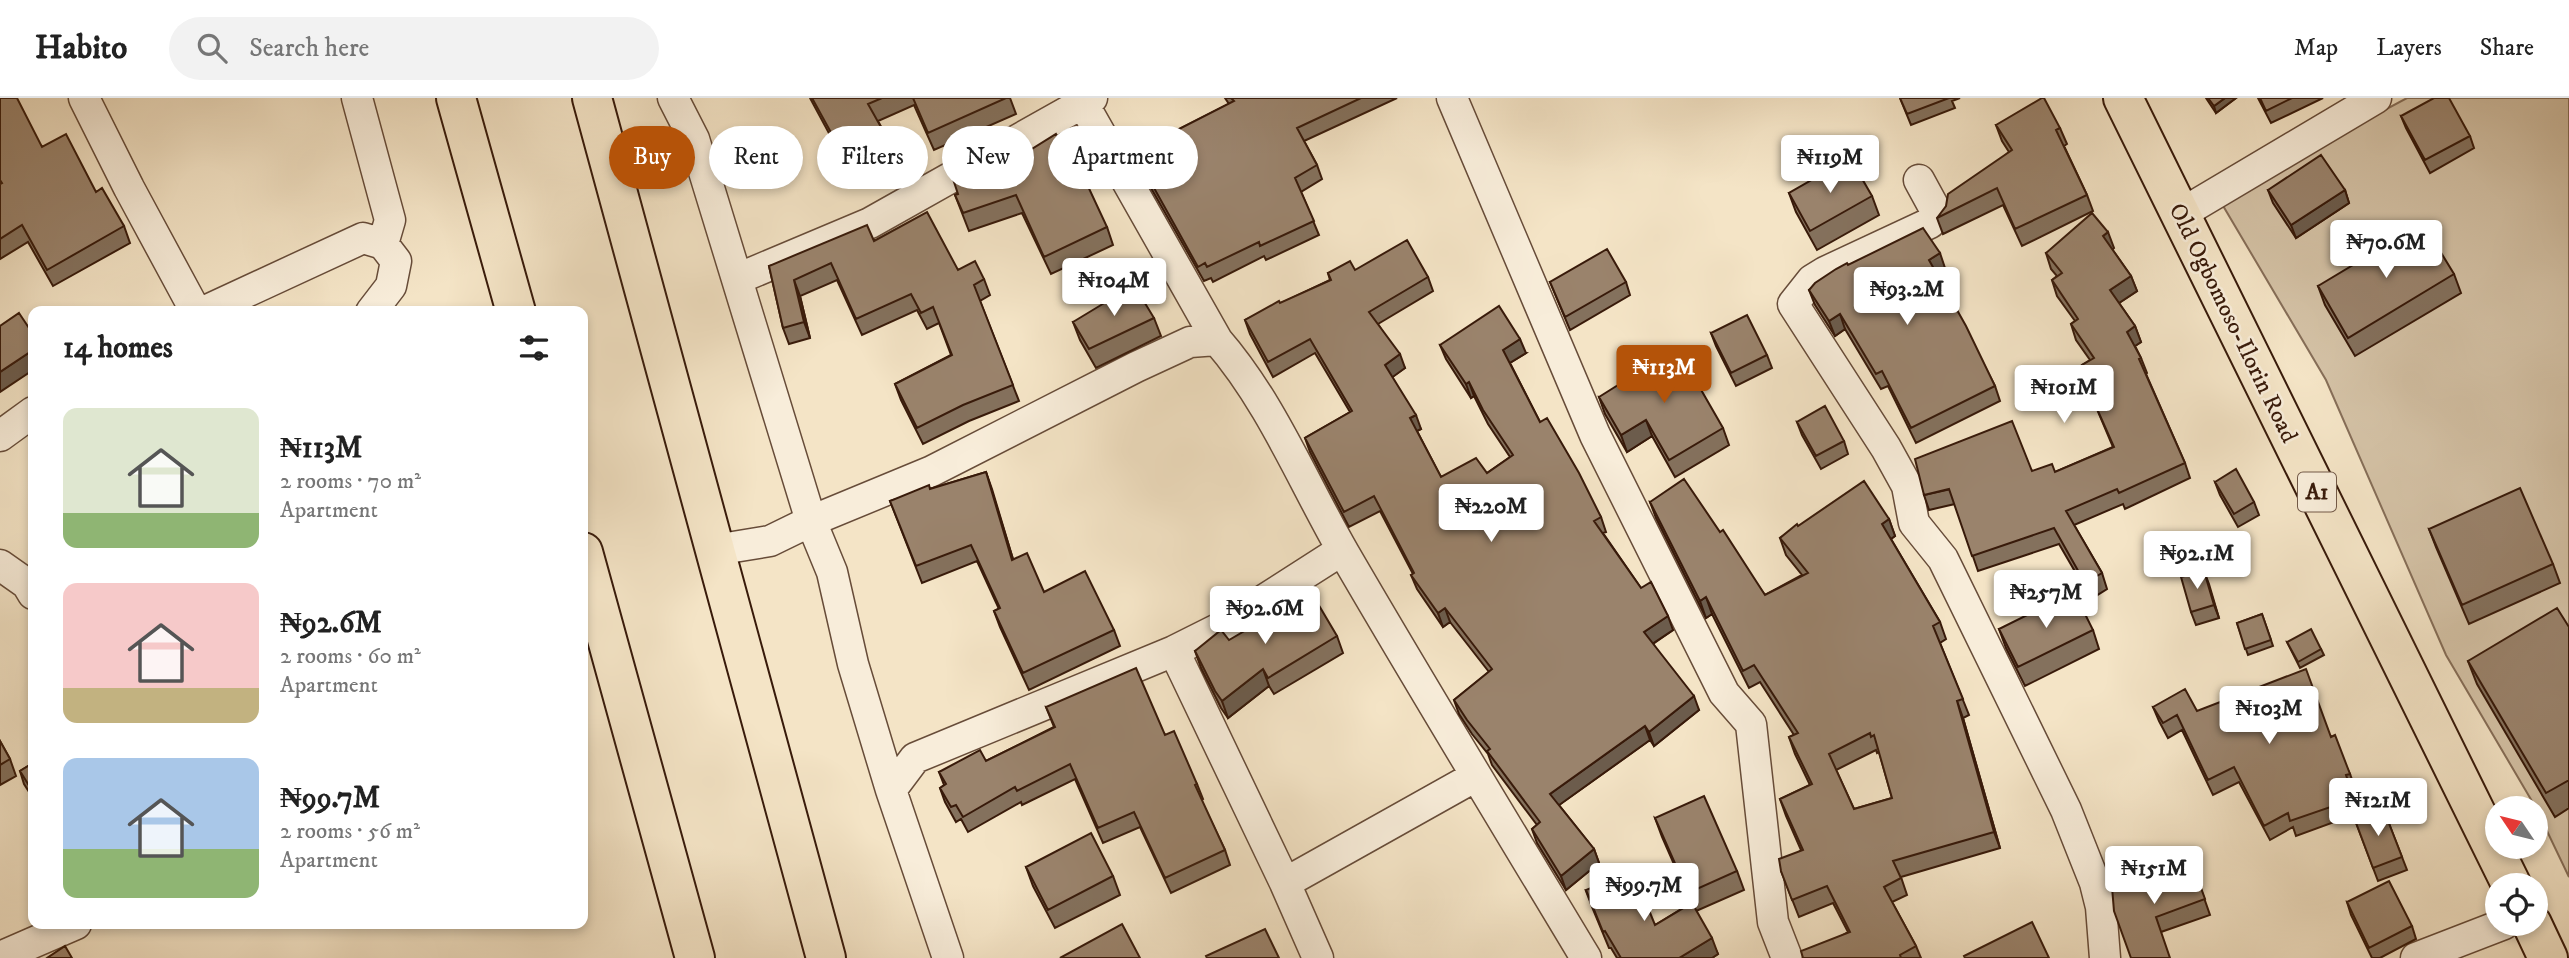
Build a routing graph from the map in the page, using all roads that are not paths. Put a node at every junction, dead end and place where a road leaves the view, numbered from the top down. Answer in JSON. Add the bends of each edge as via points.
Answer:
{"nodes":[{"id":1,"x":84,"y":98,"type":"edge"},
{"id":2,"x":357,"y":98,"type":"edge"},
{"id":3,"x":456,"y":98,"type":"edge"},
{"id":4,"x":592,"y":98,"type":"edge"},
{"id":5,"x":673,"y":98,"type":"edge"},
{"id":6,"x":1452,"y":98,"type":"edge"},
{"id":7,"x":2123,"y":98,"type":"edge"},
{"id":8,"x":2376,"y":98,"type":"edge"},
{"id":9,"x":1085,"y":100,"type":"edge"},
{"id":10,"x":1919,"y":180,"type":"dead end"},
{"id":11,"x":2179,"y":215,"type":"junction"},
{"id":12,"x":383,"y":244,"type":"junction"},
{"id":13,"x":737,"y":279,"type":"junction"},
{"id":14,"x":193,"y":306,"type":"edge"},
{"id":15,"x":216,"y":306,"type":"edge"},
{"id":16,"x":376,"y":306,"type":"edge"},
{"id":17,"x":514,"y":306,"type":"edge"},
{"id":18,"x":1217,"y":340,"type":"junction"},
{"id":19,"x":28,"y":412,"type":"edge"},
{"id":20,"x":0,"y":414,"type":"edge"},
{"id":21,"x":28,"y":416,"type":"edge"},
{"id":22,"x":0,"y":436,"type":"edge"},
{"id":23,"x":811,"y":520,"type":"junction"},
{"id":24,"x":716,"y":550,"type":"junction"},
{"id":25,"x":1342,"y":550,"type":"junction"},
{"id":26,"x":0,"y":565,"type":"edge"},
{"id":27,"x":588,"y":570,"type":"edge"},
{"id":28,"x":28,"y":584,"type":"edge"},
{"id":29,"x":1174,"y":651,"type":"junction"},
{"id":30,"x":878,"y":745,"type":"junction"},
{"id":31,"x":915,"y":758,"type":"junction"},
{"id":32,"x":1476,"y":776,"type":"junction"},
{"id":33,"x":891,"y":790,"type":"junction"},
{"id":34,"x":2506,"y":873,"type":"edge"},
{"id":35,"x":1285,"y":883,"type":"junction"},
{"id":36,"x":64,"y":929,"type":"edge"},
{"id":37,"x":2485,"y":931,"type":"edge"},
{"id":38,"x":2538,"y":936,"type":"edge"},
{"id":39,"x":0,"y":957,"type":"edge"},
{"id":40,"x":695,"y":958,"type":"edge"},
{"id":41,"x":826,"y":958,"type":"edge"},
{"id":42,"x":948,"y":958,"type":"edge"},
{"id":43,"x":1318,"y":958,"type":"edge"},
{"id":44,"x":1586,"y":958,"type":"edge"},
{"id":45,"x":1787,"y":958,"type":"edge"},
{"id":46,"x":2105,"y":958,"type":"edge"},
{"id":47,"x":2416,"y":958,"type":"edge"},
{"id":48,"x":2549,"y":958,"type":"edge"}],
"edges":[{"from":1,"to":14,"type":"street"},
{"from":2,"to":12,"type":"street","via":[[390,220]]},
{"from":3,"to":17,"type":"highway"},
{"from":4,"to":24,"type":"highway"},
{"from":5,"to":13,"type":"street","via":[[694,139]]},
{"from":6,"to":45,"type":"street","via":[[1595,435],[1724,693],[1751,724],[1773,922]]},
{"from":7,"to":11,"type":"highway","name":"Old Ogbomoso-Ilorin Road","number":"A1"},
{"from":8,"to":11,"type":"street"},
{"from":9,"to":13,"type":"street","via":[[870,223]]},
{"from":9,"to":18,"type":"street"},
{"from":10,"to":46,"type":"street","via":[[1937,213],[1930,223],[1825,272],[1812,280],[1793,304],[1886,448],[1906,486],[1914,523],[1943,559],[2066,810],[2095,883]]},
{"from":11,"to":34,"type":"highway","name":"Old Ogbomoso-Ilorin Road","number":"A1"},
{"from":12,"to":15,"type":"street","via":[[363,238]]},
{"from":12,"to":16,"type":"street","via":[[396,261],[391,286]]},
{"from":13,"to":23,"type":"street"},
{"from":18,"to":23,"type":"street","via":[[1190,342],[932,471]]},
{"from":18,"to":25,"type":"street","via":[[1256,391]]},
{"from":19,"to":20,"type":"street"},
{"from":21,"to":22,"type":"street"},
{"from":23,"to":24,"type":"street","via":[[770,541]]},
{"from":23,"to":30,"type":"street","via":[[832,572]]},
{"from":24,"to":41,"type":"highway"},
{"from":25,"to":29,"type":"street","via":[[1220,628]]},
{"from":25,"to":32,"type":"street"},
{"from":26,"to":28,"type":"street"},
{"from":27,"to":40,"type":"highway"},
{"from":29,"to":31,"type":"street"},
{"from":29,"to":35,"type":"street"},
{"from":30,"to":31,"type":"street"},
{"from":30,"to":33,"type":"street"},
{"from":31,"to":33,"type":"street"},
{"from":32,"to":35,"type":"street"},
{"from":32,"to":44,"type":"street"},
{"from":33,"to":42,"type":"street"},
{"from":35,"to":43,"type":"street"},
{"from":36,"to":39,"type":"street"},
{"from":37,"to":47,"type":"street"},
{"from":38,"to":48,"type":"highway"}]}
